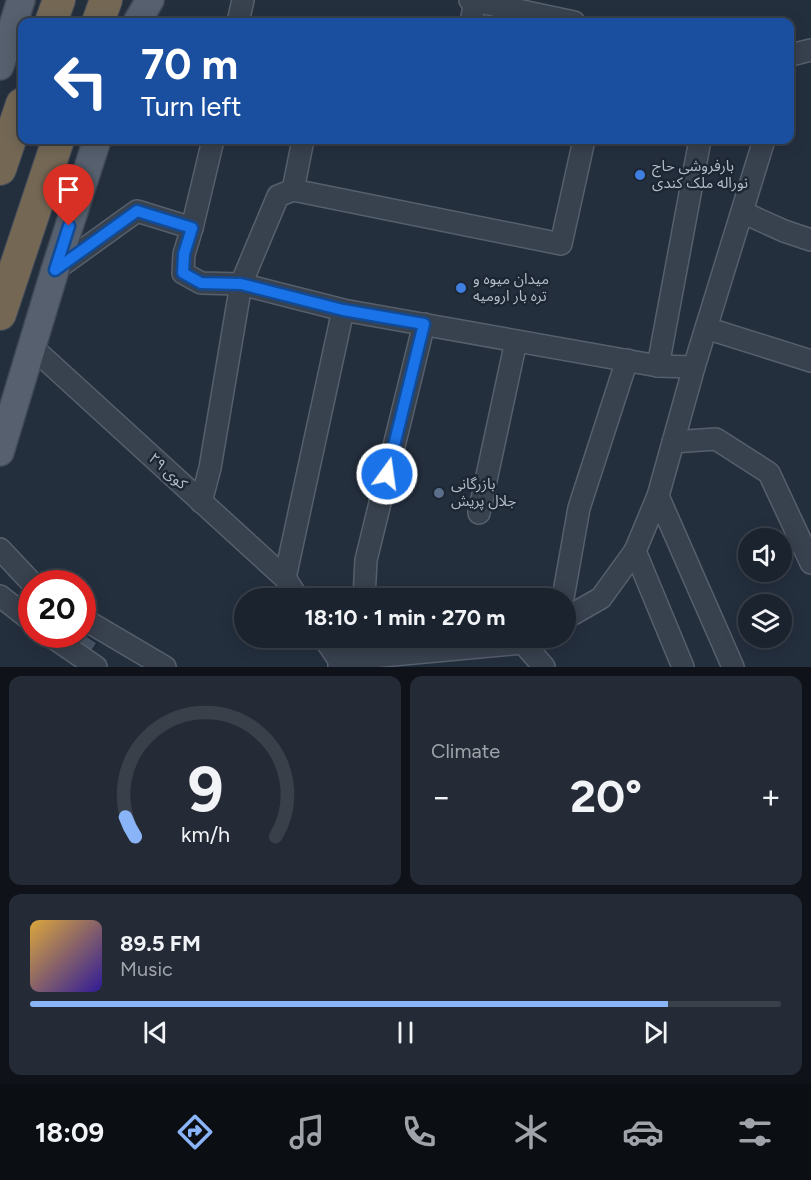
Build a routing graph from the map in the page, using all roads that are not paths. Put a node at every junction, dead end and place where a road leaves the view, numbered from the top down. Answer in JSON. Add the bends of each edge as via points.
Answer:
{"nodes":[{"id":1,"x":8,"y":0,"type":"edge"},
{"id":2,"x":21,"y":0,"type":"edge"},
{"id":3,"x":59,"y":0,"type":"edge"},
{"id":4,"x":106,"y":0,"type":"edge"},
{"id":5,"x":141,"y":0,"type":"edge"},
{"id":6,"x":150,"y":0,"type":"edge"},
{"id":7,"x":243,"y":0,"type":"edge"},
{"id":8,"x":473,"y":1,"type":"edge"},
{"id":9,"x":0,"y":11,"type":"edge"},
{"id":10,"x":52,"y":18,"type":"edge"},
{"id":11,"x":99,"y":18,"type":"edge"},
{"id":12,"x":137,"y":18,"type":"edge"},
{"id":13,"x":139,"y":18,"type":"edge"},
{"id":14,"x":239,"y":18,"type":"edge"},
{"id":15,"x":471,"y":18,"type":"edge"},
{"id":16,"x":554,"y":18,"type":"edge"},
{"id":17,"x":0,"y":66,"type":"edge"},
{"id":18,"x":18,"y":116,"type":"edge"},
{"id":19,"x":57,"y":144,"type":"edge"},
{"id":20,"x":96,"y":144,"type":"edge"},
{"id":21,"x":212,"y":144,"type":"edge"},
{"id":22,"x":302,"y":144,"type":"edge"},
{"id":23,"x":583,"y":144,"type":"edge"},
{"id":24,"x":698,"y":144,"type":"edge"},
{"id":25,"x":763,"y":144,"type":"edge"},
{"id":26,"x":0,"y":169,"type":"edge"},
{"id":27,"x":292,"y":190,"type":"junction"},
{"id":28,"x":742,"y":212,"type":"junction"},
{"id":29,"x":192,"y":228,"type":"junction"},
{"id":30,"x":811,"y":240,"type":"edge"},
{"id":31,"x":55,"y":270,"type":"junction"},
{"id":32,"x":241,"y":284,"type":"junction"},
{"id":33,"x":343,"y":310,"type":"junction"},
{"id":34,"x":0,"y":314,"type":"edge"},
{"id":35,"x":424,"y":324,"type":"junction"},
{"id":36,"x":706,"y":328,"type":"junction"},
{"id":37,"x":516,"y":341,"type":"junction"},
{"id":38,"x":32,"y":347,"type":"junction"},
{"id":39,"x":627,"y":360,"type":"junction"},
{"id":40,"x":811,"y":361,"type":"edge"},
{"id":41,"x":658,"y":366,"type":"junction"},
{"id":42,"x":694,"y":368,"type":"junction"},
{"id":43,"x":673,"y":442,"type":"junction"},
{"id":44,"x":0,"y":452,"type":"edge"},
{"id":45,"x":658,"y":496,"type":"junction"},
{"id":46,"x":201,"y":502,"type":"junction"},
{"id":47,"x":479,"y":513,"type":"dead end"},
{"id":48,"x":0,"y":549,"type":"edge"},
{"id":49,"x":635,"y":551,"type":"junction"},
{"id":50,"x":811,"y":563,"type":"edge"},
{"id":51,"x":20,"y":570,"type":"edge"},
{"id":52,"x":285,"y":578,"type":"junction"},
{"id":53,"x":292,"y":588,"type":"edge"},
{"id":54,"x":365,"y":588,"type":"edge"},
{"id":55,"x":565,"y":588,"type":"edge"},
{"id":56,"x":0,"y":596,"type":"edge"},
{"id":57,"x":18,"y":610,"type":"edge"},
{"id":58,"x":576,"y":612,"type":"edge"},
{"id":59,"x":96,"y":626,"type":"edge"},
{"id":60,"x":68,"y":648,"type":"edge"},
{"id":61,"x":330,"y":648,"type":"edge"},
{"id":62,"x":384,"y":648,"type":"edge"},
{"id":63,"x":455,"y":648,"type":"edge"},
{"id":64,"x":533,"y":648,"type":"edge"},
{"id":65,"x":391,"y":655,"type":"junction"},
{"id":66,"x":339,"y":663,"type":"edge"},
{"id":67,"x":96,"y":667,"type":"edge"},
{"id":68,"x":165,"y":667,"type":"edge"},
{"id":69,"x":544,"y":667,"type":"edge"},
{"id":70,"x":683,"y":667,"type":"edge"},
{"id":71,"x":733,"y":667,"type":"edge"}],
"edges":[{"from":1,"to":9,"type":"main road"},
{"from":2,"to":17,"type":"main road"},
{"from":3,"to":10,"type":"highway"},
{"from":4,"to":11,"type":"highway"},
{"from":5,"to":12,"type":"main road"},
{"from":6,"to":13,"type":"main road"},
{"from":7,"to":14,"type":"street"},
{"from":8,"to":15,"type":"street"},
{"from":8,"to":16,"type":"street"},
{"from":18,"to":26,"type":"highway"},
{"from":19,"to":34,"type":"highway"},
{"from":20,"to":31,"type":"main road"},
{"from":21,"to":29,"type":"street"},
{"from":22,"to":27,"type":"street"},
{"from":23,"to":27,"type":"street","via":[[561,244]]},
{"from":24,"to":41,"type":"street"},
{"from":25,"to":28,"type":"street"},
{"from":27,"to":32,"type":"street","via":[[278,196]]},
{"from":28,"to":30,"type":"street"},
{"from":28,"to":36,"type":"street"},
{"from":29,"to":31,"type":"street","via":[[137,211]]},
{"from":29,"to":32,"type":"street","via":[[183,273],[201,283]]},
{"from":31,"to":38,"type":"main road"},
{"from":32,"to":33,"type":"street"},
{"from":32,"to":46,"type":"street"},
{"from":33,"to":35,"type":"street"},
{"from":33,"to":52,"type":"street"},
{"from":35,"to":37,"type":"street"},
{"from":35,"to":54,"type":"street","via":[[366,560]]},
{"from":36,"to":40,"type":"street"},
{"from":36,"to":42,"type":"street"},
{"from":37,"to":39,"type":"street"},
{"from":37,"to":47,"type":"street"},
{"from":38,"to":44,"type":"main road"},
{"from":38,"to":46,"type":"street","name":"کوی ۲۹"},
{"from":39,"to":41,"type":"street"},
{"from":39,"to":55,"type":"street","via":[[579,508]]},
{"from":41,"to":42,"type":"street"},
{"from":42,"to":43,"type":"street"},
{"from":43,"to":45,"type":"street"},
{"from":43,"to":50,"type":"street","via":[[717,439],[769,473]]},
{"from":45,"to":49,"type":"street"},
{"from":45,"to":71,"type":"street"},
{"from":46,"to":52,"type":"street","name":"کوی ۲۹"},
{"from":48,"to":51,"type":"street"},
{"from":49,"to":58,"type":"street","via":[[601,598]]},
{"from":49,"to":70,"type":"street"},
{"from":52,"to":53,"type":"street","name":"کوی ۲۹"},
{"from":56,"to":57,"type":"street"},
{"from":59,"to":68,"type":"street"},
{"from":60,"to":67,"type":"street"},
{"from":61,"to":66,"type":"street"},
{"from":62,"to":65,"type":"street"},
{"from":63,"to":65,"type":"street"},
{"from":64,"to":69,"type":"street"},
{"from":65,"to":66,"type":"street"}]}
